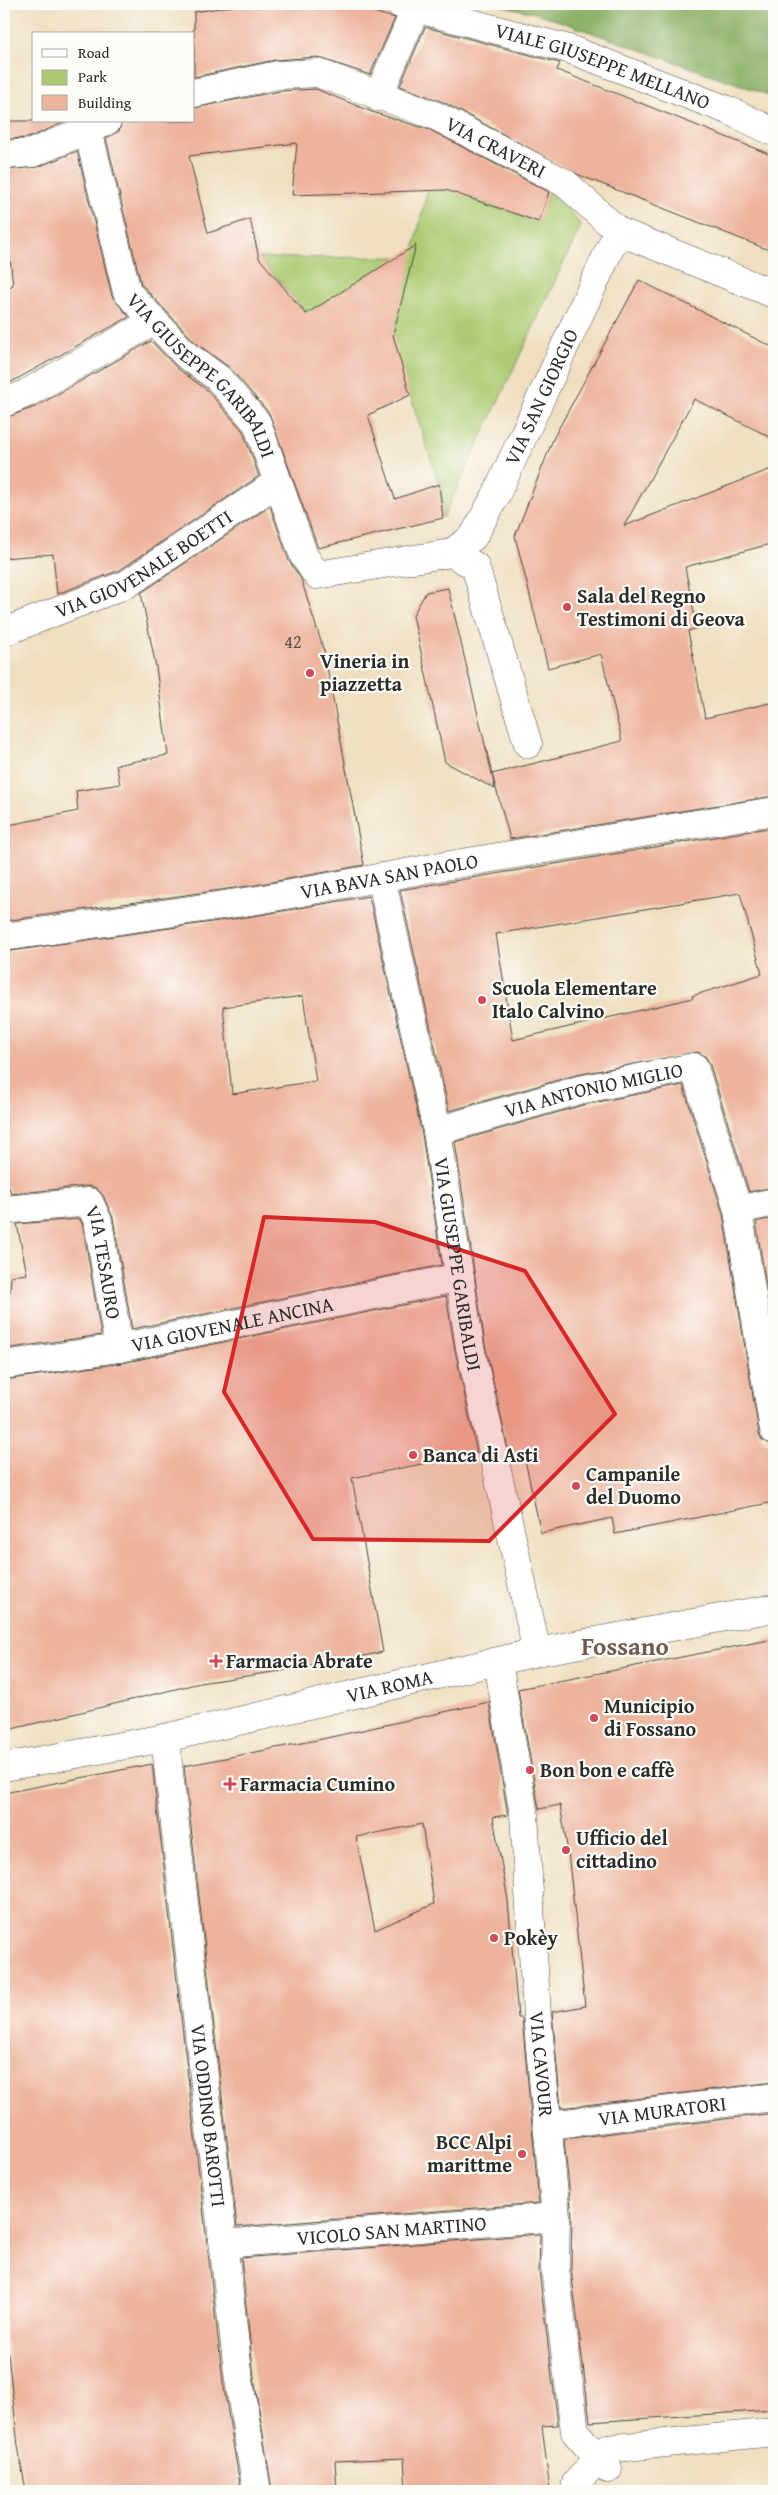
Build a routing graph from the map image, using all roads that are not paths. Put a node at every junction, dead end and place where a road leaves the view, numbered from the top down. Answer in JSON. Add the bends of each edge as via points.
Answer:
{"nodes":[{"id":1,"x":408,"y":6,"type":"edge"},
{"id":2,"x":195,"y":93,"type":"edge"},
{"id":3,"x":378,"y":97,"type":"junction"},
{"id":4,"x":98,"y":126,"type":"edge"},
{"id":5,"x":774,"y":132,"type":"edge"},
{"id":6,"x":4,"y":155,"type":"edge"},
{"id":7,"x":618,"y":231,"type":"junction"},
{"id":8,"x":774,"y":294,"type":"edge"},
{"id":9,"x":154,"y":321,"type":"junction"},
{"id":10,"x":4,"y":403,"type":"edge"},
{"id":11,"x":278,"y":482,"type":"junction"},
{"id":12,"x":451,"y":553,"type":"junction"},
{"id":13,"x":4,"y":632,"type":"edge"},
{"id":14,"x":528,"y":744,"type":"dead end"},
{"id":15,"x":774,"y":811,"type":"edge"},
{"id":16,"x":381,"y":877,"type":"junction"},
{"id":17,"x":4,"y":937,"type":"edge"},
{"id":18,"x":438,"y":1131,"type":"junction"},
{"id":19,"x":774,"y":1202,"type":"edge"},
{"id":20,"x":4,"y":1210,"type":"edge"},
{"id":21,"x":738,"y":1210,"type":"junction"},
{"id":22,"x":460,"y":1277,"type":"junction"},
{"id":23,"x":119,"y":1348,"type":"junction"},
{"id":24,"x":4,"y":1365,"type":"edge"},
{"id":25,"x":774,"y":1430,"type":"edge"},
{"id":26,"x":774,"y":1608,"type":"edge"},
{"id":27,"x":537,"y":1652,"type":"junction"},
{"id":28,"x":498,"y":1662,"type":"junction"},
{"id":29,"x":165,"y":1738,"type":"junction"},
{"id":30,"x":4,"y":1767,"type":"edge"},
{"id":31,"x":774,"y":2097,"type":"edge"},
{"id":32,"x":549,"y":2125,"type":"junction"},
{"id":33,"x":556,"y":2217,"type":"junction"},
{"id":34,"x":224,"y":2244,"type":"junction"},
{"id":35,"x":774,"y":2432,"type":"edge"},
{"id":36,"x":604,"y":2459,"type":"junction"},
{"id":37,"x":257,"y":2491,"type":"edge"},
{"id":38,"x":575,"y":2491,"type":"edge"}],
"edges":[{"from":1,"to":3,"type":"street"},
{"from":1,"to":5,"type":"street","name":"VIALE GIUSEPPE MELLANO","via":[[570,49],[730,111]]},
{"from":2,"to":3,"type":"street","name":"VIA CRAVERI","via":[[278,75],[318,72]]},
{"from":3,"to":7,"type":"street","name":"VIA CRAVERI","via":[[436,116],[565,183]]},
{"from":4,"to":6,"type":"street","name":"VIA GIUSEPPE GARIBALDI","via":[[32,153]]},
{"from":4,"to":9,"type":"street","name":"VIA GIUSEPPE GARIBALDI","via":[[127,292]]},
{"from":7,"to":8,"type":"street","name":"VIA CRAVERI"},
{"from":7,"to":12,"type":"street","name":"VIA SAN GIORGIO","via":[[494,497],[473,537]]},
{"from":9,"to":10,"type":"street"},
{"from":9,"to":11,"type":"street","name":"VIA GIUSEPPE GARIBALDI","via":[[186,355],[218,378],[257,424]]},
{"from":11,"to":12,"type":"street","name":"VIA GIUSEPPE GARIBALDI","via":[[304,556],[317,575]]},
{"from":11,"to":13,"type":"street","name":"VIA GIOVENALE BOETTI","via":[[127,584]]},
{"from":12,"to":14,"type":"street","via":[[475,566]]},
{"from":15,"to":16,"type":"street","name":"VIA BAVA SAN PAOLO"},
{"from":16,"to":17,"type":"street","name":"VIA BAVA SAN PAOLO","via":[[258,900]]},
{"from":16,"to":18,"type":"street","name":"VIA GIUSEPPE GARIBALDI"},
{"from":18,"to":21,"type":"street","name":"VIA ANTONIO MIGLIO","via":[[579,1090],[694,1067]]},
{"from":18,"to":22,"type":"street","name":"VIA GIUSEPPE GARIBALDI"},
{"from":19,"to":21,"type":"street"},
{"from":20,"to":23,"type":"street","name":"VIA TESAURO","via":[[89,1202],[98,1221]]},
{"from":21,"to":25,"type":"street"},
{"from":22,"to":23,"type":"street","name":"VIA GIOVENALE ANCINA"},
{"from":22,"to":27,"type":"street","name":"VIA GIUSEPPE GARIBALDI","via":[[470,1347]]},
{"from":23,"to":24,"type":"street","name":"VIA GIOVENALE ANCINA"},
{"from":26,"to":27,"type":"street","name":"VIA ROMA"},
{"from":27,"to":28,"type":"street","name":"VIA ROMA"},
{"from":28,"to":29,"type":"street","name":"VIA ROMA"},
{"from":28,"to":32,"type":"street","name":"VIA CAVOUR","via":[[524,1815],[537,2015]]},
{"from":29,"to":30,"type":"street","name":"VIA ROMA"},
{"from":29,"to":34,"type":"street","name":"VIA ODDINO BAROTTI"},
{"from":31,"to":32,"type":"street","name":"VIA MURATORI"},
{"from":32,"to":33,"type":"street","name":"VIA CAVOUR"},
{"from":33,"to":34,"type":"street","name":"VICOLO SAN MARTINO"},
{"from":33,"to":36,"type":"street","name":"VIA CAVOUR","via":[[555,2269],[575,2432]]},
{"from":34,"to":37,"type":"street","name":"VIA ODDINO BAROTTI","via":[[239,2380]]},
{"from":35,"to":36,"type":"street"},
{"from":36,"to":38,"type":"street","via":[[576,2483]]}]}
